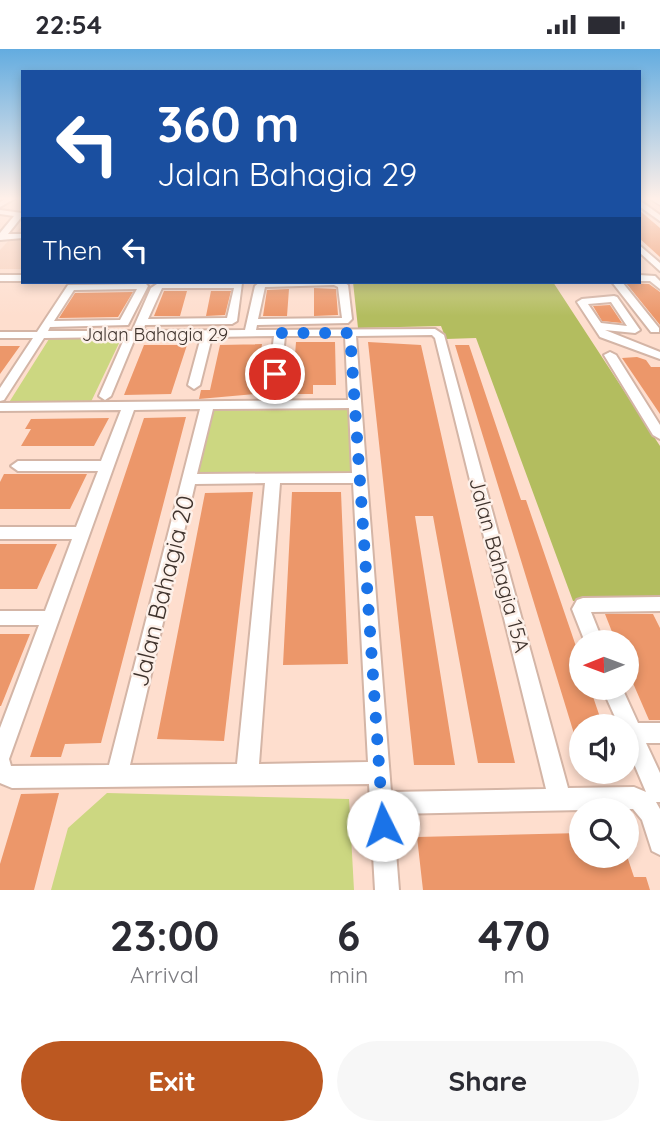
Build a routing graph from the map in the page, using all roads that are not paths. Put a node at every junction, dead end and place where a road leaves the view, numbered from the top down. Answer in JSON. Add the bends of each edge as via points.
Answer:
{"nodes":[{"id":1,"x":641,"y":250,"type":"edge"},
{"id":2,"x":658,"y":265,"type":"edge"},
{"id":3,"x":0,"y":276,"type":"edge"},
{"id":4,"x":21,"y":276,"type":"edge"},
{"id":5,"x":641,"y":278,"type":"edge"},
{"id":6,"x":263,"y":284,"type":"edge"},
{"id":7,"x":340,"y":284,"type":"edge"},
{"id":8,"x":619,"y":284,"type":"edge"},
{"id":9,"x":660,"y":286,"type":"edge"},
{"id":10,"x":141,"y":322,"type":"junction"},
{"id":11,"x":48,"y":324,"type":"junction"},
{"id":12,"x":251,"y":328,"type":"junction"},
{"id":13,"x":599,"y":329,"type":"junction"},
{"id":14,"x":658,"y":330,"type":"edge"},
{"id":15,"x":435,"y":332,"type":"joint"},
{"id":16,"x":280,"y":333,"type":"junction"},
{"id":17,"x":350,"y":333,"type":"junction"},
{"id":18,"x":207,"y":334,"type":"junction"},
{"id":19,"x":0,"y":335,"type":"edge"},
{"id":20,"x":40,"y":335,"type":"junction"},
{"id":21,"x":134,"y":335,"type":"junction"},
{"id":22,"x":638,"y":348,"type":"junction"},
{"id":23,"x":610,"y":355,"type":"dead end"},
{"id":24,"x":660,"y":356,"type":"edge"},
{"id":25,"x":194,"y":385,"type":"dead end"},
{"id":26,"x":274,"y":395,"type":"dead end"},
{"id":27,"x":105,"y":396,"type":"dead end"},
{"id":28,"x":0,"y":397,"type":"edge"},
{"id":29,"x":355,"y":404,"type":"junction"},
{"id":30,"x":207,"y":406,"type":"junction"},
{"id":31,"x":0,"y":407,"type":"edge"},
{"id":32,"x":128,"y":408,"type":"junction"},
{"id":33,"x":660,"y":435,"type":"edge"},
{"id":34,"x":18,"y":466,"type":"dead end"},
{"id":35,"x":106,"y":466,"type":"junction"},
{"id":36,"x":360,"y":478,"type":"junction"},
{"id":37,"x":190,"y":479,"type":"junction"},
{"id":38,"x":272,"y":479,"type":"junction"},
{"id":39,"x":0,"y":533,"type":"edge"},
{"id":40,"x":82,"y":533,"type":"junction"},
{"id":41,"x":660,"y":604,"type":"edge"},
{"id":42,"x":0,"y":618,"type":"edge"},
{"id":43,"x":50,"y":618,"type":"junction"},
{"id":44,"x":590,"y":630,"type":"edge"},
{"id":45,"x":639,"y":733,"type":"edge"},
{"id":46,"x":660,"y":733,"type":"edge"},
{"id":47,"x":2,"y":744,"type":"edge"},
{"id":48,"x":639,"y":757,"type":"edge"},
{"id":49,"x":6,"y":770,"type":"edge"},
{"id":50,"x":379,"y":773,"type":"junction"},
{"id":51,"x":117,"y":775,"type":"junction"},
{"id":52,"x":247,"y":775,"type":"junction"},
{"id":53,"x":653,"y":794,"type":"edge"},
{"id":54,"x":560,"y":799,"type":"junction"},
{"id":55,"x":381,"y":803,"type":"junction"},
{"id":56,"x":660,"y":843,"type":"edge"},
{"id":57,"x":387,"y":890,"type":"edge"}],
"edges":[{"from":1,"to":2,"type":"street"},
{"from":3,"to":4,"type":"street"},
{"from":5,"to":9,"type":"street","via":[[652,278]]},
{"from":6,"to":12,"type":"street"},
{"from":7,"to":12,"type":"street","via":[[344,321]]},
{"from":8,"to":14,"type":"street"},
{"from":10,"to":10,"type":"street","via":[[160,285],[239,285],[232,321]]},
{"from":10,"to":21,"type":"street"},
{"from":11,"to":11,"type":"street","via":[[75,285],[143,286],[124,323]]},
{"from":11,"to":20,"type":"street"},
{"from":12,"to":16,"type":"street","name":"Jalan Bahagia 29"},
{"from":12,"to":18,"type":"street","name":"Jalan Bahagia 29"},
{"from":13,"to":13,"type":"street","via":[[582,300],[614,299],[635,330]]},
{"from":13,"to":22,"type":"street"},
{"from":14,"to":22,"type":"street"},
{"from":15,"to":17,"type":"street","name":"Jalan Bahagia 29"},
{"from":15,"to":54,"type":"street","name":"Jalan Bahagia 15A","via":[[440,337]]},
{"from":16,"to":17,"type":"street","name":"Jalan Bahagia 29"},
{"from":16,"to":26,"type":"street"},
{"from":17,"to":29,"type":"street"},
{"from":18,"to":21,"type":"street","name":"Jalan Bahagia 29"},
{"from":18,"to":25,"type":"street"},
{"from":19,"to":20,"type":"street","name":"Jalan Bahagia 29"},
{"from":20,"to":21,"type":"street","name":"Jalan Bahagia 29"},
{"from":20,"to":28,"type":"street"},
{"from":21,"to":27,"type":"street"},
{"from":22,"to":24,"type":"street"},
{"from":23,"to":33,"type":"street"},
{"from":29,"to":30,"type":"street"},
{"from":29,"to":36,"type":"street"},
{"from":30,"to":32,"type":"street"},
{"from":30,"to":37,"type":"street","name":"Jalan Bahagia 20"},
{"from":31,"to":32,"type":"street"},
{"from":32,"to":35,"type":"street"},
{"from":34,"to":35,"type":"street"},
{"from":35,"to":40,"type":"street"},
{"from":36,"to":38,"type":"street"},
{"from":36,"to":50,"type":"street"},
{"from":37,"to":38,"type":"street"},
{"from":37,"to":51,"type":"street","name":"Jalan Bahagia 20"},
{"from":38,"to":52,"type":"street"},
{"from":39,"to":40,"type":"street"},
{"from":40,"to":43,"type":"street"},
{"from":41,"to":44,"type":"street","via":[[583,605]]},
{"from":42,"to":43,"type":"street"},
{"from":43,"to":47,"type":"street"},
{"from":45,"to":46,"type":"street"},
{"from":48,"to":53,"type":"street"},
{"from":49,"to":51,"type":"street"},
{"from":50,"to":52,"type":"street"},
{"from":50,"to":55,"type":"street"},
{"from":51,"to":52,"type":"street"},
{"from":53,"to":54,"type":"street"},
{"from":53,"to":56,"type":"street","via":[[648,807]]},
{"from":54,"to":55,"type":"street"},
{"from":55,"to":57,"type":"street"}]}
